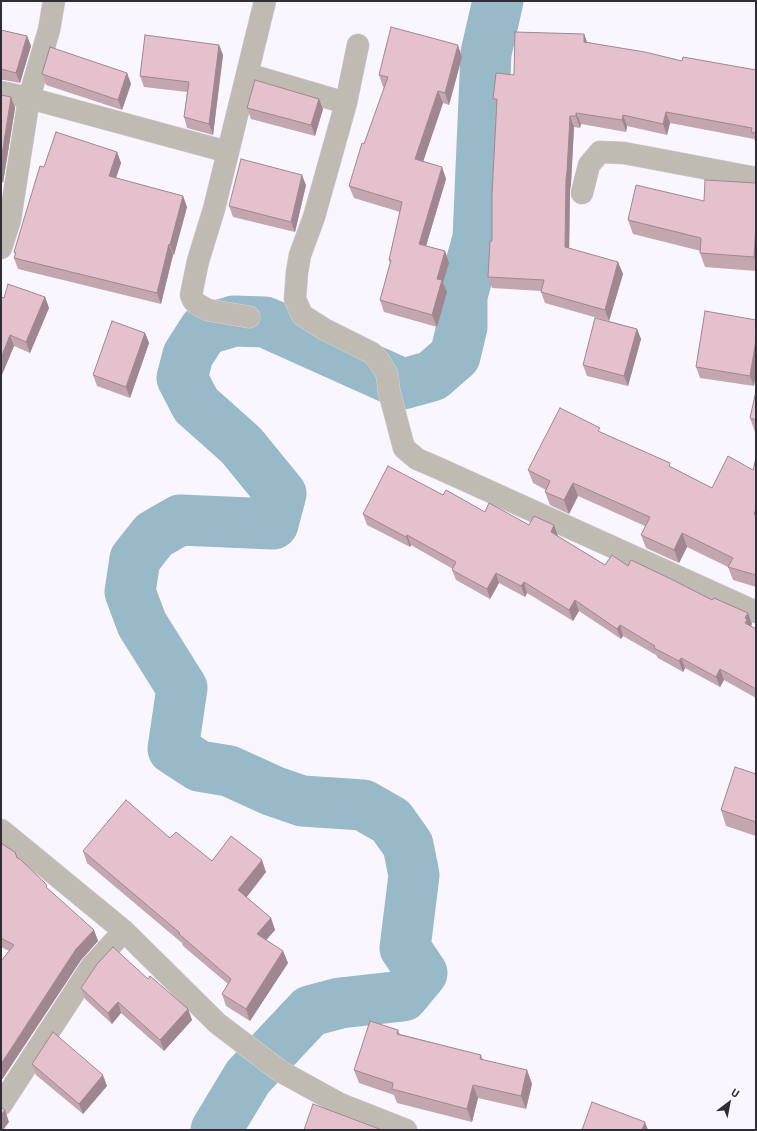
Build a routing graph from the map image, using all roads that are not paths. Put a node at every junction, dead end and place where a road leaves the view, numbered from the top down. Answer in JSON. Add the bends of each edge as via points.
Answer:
{"nodes":[{"id":1,"x":54,"y":1,"type":"edge"},
{"id":2,"x":265,"y":1,"type":"edge"},
{"id":3,"x":358,"y":45,"type":"dead end"},
{"id":4,"x":247,"y":74,"type":"junction"},
{"id":5,"x":1,"y":92,"type":"edge"},
{"id":6,"x":29,"y":98,"type":"junction"},
{"id":7,"x":346,"y":103,"type":"junction"},
{"id":8,"x":228,"y":152,"type":"junction"},
{"id":9,"x":756,"y":178,"type":"edge"},
{"id":10,"x":582,"y":193,"type":"dead end"},
{"id":11,"x":1,"y":248,"type":"edge"},
{"id":12,"x":250,"y":317,"type":"dead end"},
{"id":13,"x":756,"y":612,"type":"edge"},
{"id":14,"x":1,"y":830,"type":"edge"},
{"id":15,"x":124,"y":931,"type":"junction"},
{"id":16,"x":1,"y":1105,"type":"edge"},
{"id":17,"x":406,"y":1130,"type":"edge"}],
"edges":[{"from":1,"to":6,"type":"street","via":[[49,30]]},
{"from":2,"to":4,"type":"street"},
{"from":3,"to":7,"type":"street"},
{"from":4,"to":7,"type":"street"},
{"from":4,"to":8,"type":"street"},
{"from":5,"to":6,"type":"street"},
{"from":6,"to":8,"type":"street"},
{"from":6,"to":11,"type":"street","via":[[10,220]]},
{"from":7,"to":13,"type":"street","via":[[314,217],[300,255],[294,299],[302,315],[372,353],[387,374],[404,448],[417,459]]},
{"from":8,"to":12,"type":"street","via":[[191,296],[208,310]]},
{"from":9,"to":10,"type":"street","via":[[624,153],[600,152],[589,165]]},
{"from":14,"to":15,"type":"street"},
{"from":15,"to":16,"type":"street","via":[[91,966]]},
{"from":15,"to":17,"type":"street","via":[[217,1023],[280,1071],[340,1104]]}]}
